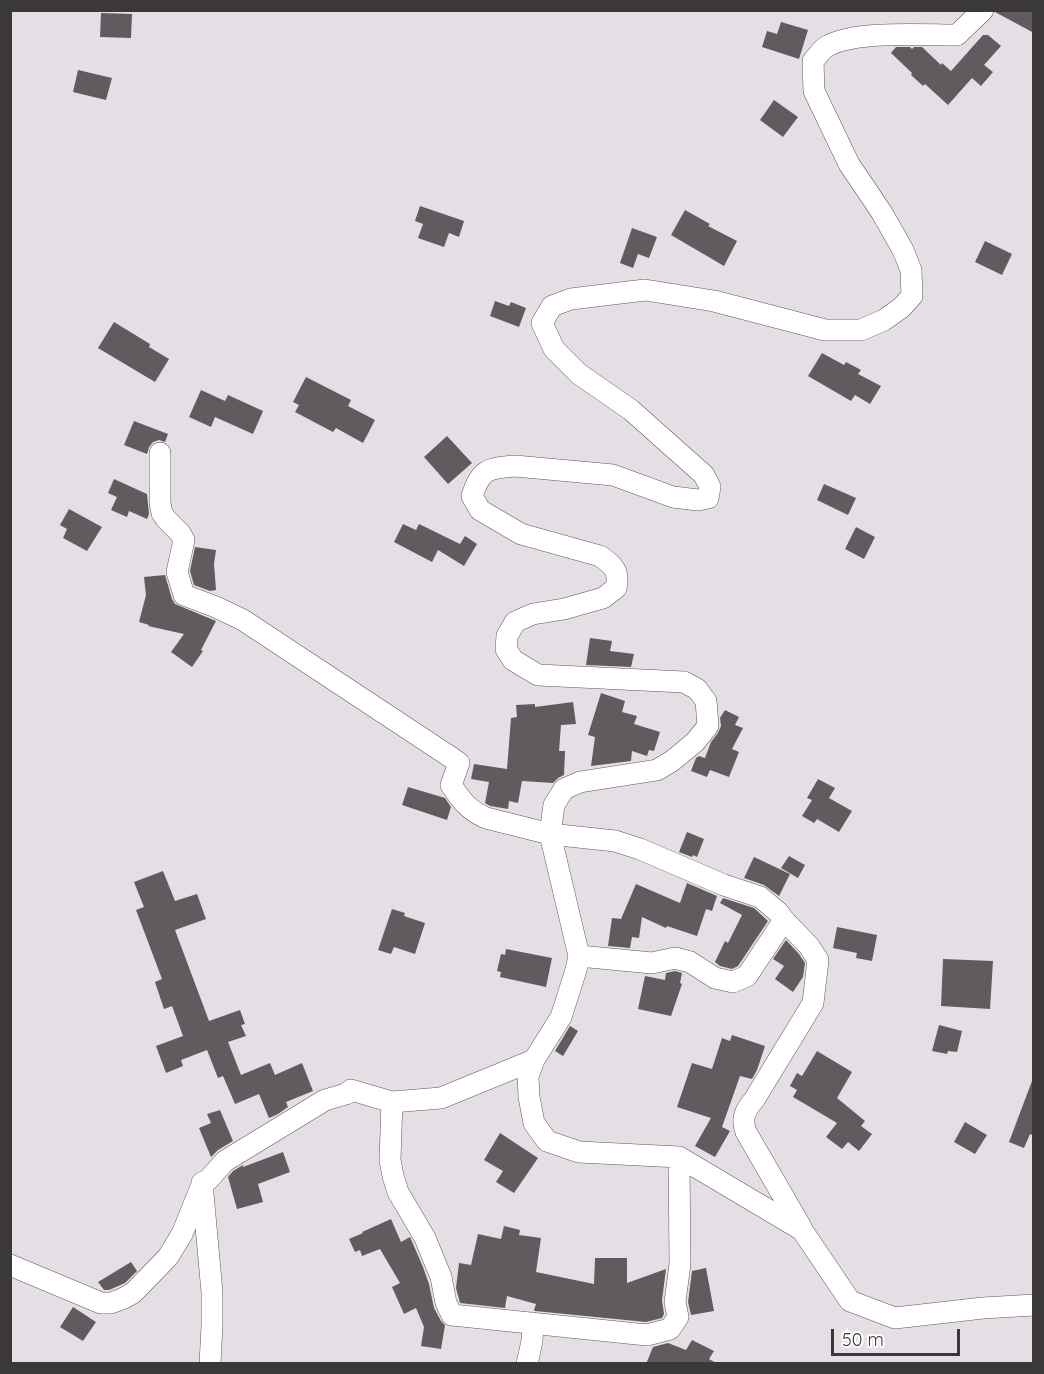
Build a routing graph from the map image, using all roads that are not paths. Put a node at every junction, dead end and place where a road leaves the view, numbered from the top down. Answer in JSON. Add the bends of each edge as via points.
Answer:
{"nodes":[{"id":1,"x":982,"y":10,"type":"edge"},
{"id":2,"x":160,"y":453,"type":"dead end"},
{"id":3,"x":550,"y":834,"type":"junction"},
{"id":4,"x":784,"y":920,"type":"junction"},
{"id":5,"x":579,"y":956,"type":"junction"},
{"id":6,"x":534,"y":1060,"type":"junction"},
{"id":7,"x":392,"y":1102,"type":"junction"},
{"id":8,"x":679,"y":1158,"type":"junction"},
{"id":9,"x":202,"y":1183,"type":"junction"},
{"id":10,"x":802,"y":1230,"type":"junction"},
{"id":11,"x":10,"y":1265,"type":"edge"},
{"id":12,"x":1034,"y":1305,"type":"edge"},
{"id":13,"x":533,"y":1323,"type":"junction"},
{"id":14,"x":210,"y":1364,"type":"edge"},
{"id":15,"x":527,"y":1364,"type":"edge"}],
"edges":[{"from":1,"to":3,"type":"street","via":[[957,35],[863,36],[825,48],[813,61],[814,91],[849,164],[882,213],[911,270],[912,296],[902,308],[861,330],[825,330],[714,301],[645,290],[571,299],[552,306],[542,323],[554,349],[579,374],[631,410],[704,475],[710,487],[708,498],[698,500],[673,497],[613,475],[515,466],[485,472],[477,481],[472,496],[480,510],[521,534],[600,556],[611,563],[618,579],[616,588],[603,598],[515,622],[507,636],[506,649],[513,660],[538,675],[684,682],[697,689],[706,701],[708,726],[672,761],[657,770],[580,782],[564,789],[554,805]]},
{"from":2,"to":3,"type":"street","via":[[162,513],[184,540],[177,572],[184,595],[243,620],[459,763],[451,785],[477,814]]},
{"from":3,"to":4,"type":"street","via":[[615,841],[640,849],[760,897]]},
{"from":3,"to":5,"type":"street"},
{"from":4,"to":5,"type":"street","via":[[747,976],[733,982],[715,978],[690,962],[675,958],[652,963]]},
{"from":4,"to":10,"type":"street","via":[[818,960],[813,1003],[748,1106],[743,1124]]},
{"from":5,"to":6,"type":"street","via":[[561,1017]]},
{"from":6,"to":7,"type":"street","via":[[441,1098]]},
{"from":6,"to":8,"type":"street","via":[[528,1076],[529,1097],[534,1123],[547,1141],[579,1152]]},
{"from":7,"to":9,"type":"street","via":[[351,1090],[325,1100],[225,1161]]},
{"from":7,"to":13,"type":"street","via":[[393,1176],[425,1238],[452,1315]]},
{"from":8,"to":10,"type":"street"},
{"from":8,"to":13,"type":"street","via":[[680,1264],[675,1302],[678,1317],[670,1329],[647,1335]]},
{"from":9,"to":11,"type":"street","via":[[182,1234],[168,1257],[122,1299],[101,1303]]},
{"from":9,"to":14,"type":"street","via":[[212,1292]]},
{"from":10,"to":12,"type":"street","via":[[850,1301],[895,1318]]},
{"from":13,"to":15,"type":"street"}]}
